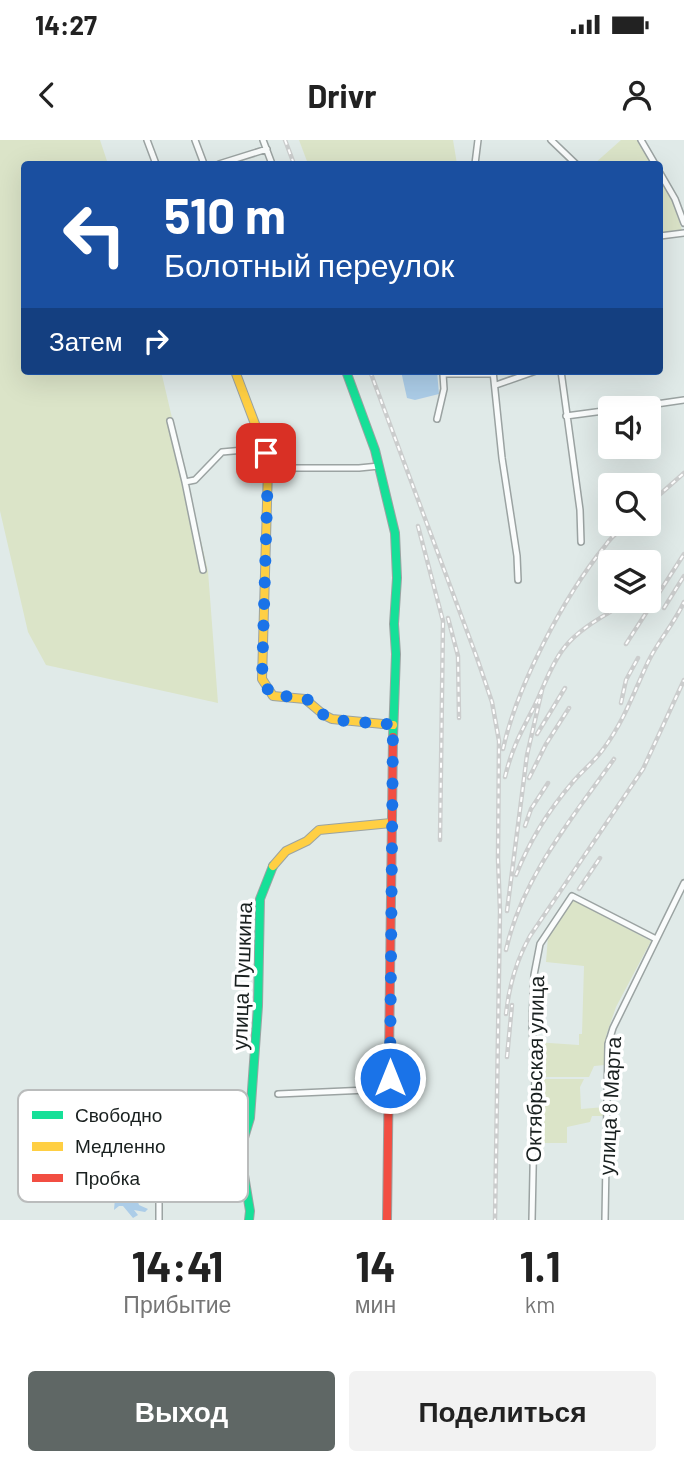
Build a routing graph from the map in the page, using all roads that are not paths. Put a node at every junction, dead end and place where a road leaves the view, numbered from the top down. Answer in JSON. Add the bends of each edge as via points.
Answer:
{"nodes":[{"id":1,"x":147,"y":140,"type":"edge"},
{"id":2,"x":195,"y":140,"type":"edge"},
{"id":3,"x":263,"y":140,"type":"edge"},
{"id":4,"x":478,"y":140,"type":"edge"},
{"id":5,"x":551,"y":140,"type":"edge"},
{"id":6,"x":641,"y":140,"type":"edge"},
{"id":7,"x":267,"y":149,"type":"junction"},
{"id":8,"x":155,"y":161,"type":"edge"},
{"id":9,"x":203,"y":161,"type":"edge"},
{"id":10,"x":229,"y":161,"type":"edge"},
{"id":11,"x":271,"y":161,"type":"edge"},
{"id":12,"x":475,"y":161,"type":"edge"},
{"id":13,"x":573,"y":161,"type":"edge"},
{"id":14,"x":653,"y":161,"type":"edge"},
{"id":15,"x":663,"y":178,"type":"edge"},
{"id":16,"x":684,"y":223,"type":"edge"},
{"id":17,"x":684,"y":233,"type":"edge"},
{"id":18,"x":663,"y":236,"type":"edge"},
{"id":19,"x":237,"y":375,"type":"edge"},
{"id":20,"x":347,"y":375,"type":"edge"},
{"id":21,"x":443,"y":375,"type":"edge"},
{"id":22,"x":494,"y":375,"type":"edge"},
{"id":23,"x":525,"y":375,"type":"edge"},
{"id":24,"x":561,"y":375,"type":"edge"},
{"id":25,"x":496,"y":385,"type":"junction"},
{"id":26,"x":684,"y":400,"type":"edge"},
{"id":27,"x":661,"y":403,"type":"edge"},
{"id":28,"x":598,"y":412,"type":"edge"},
{"id":29,"x":566,"y":416,"type":"junction"},
{"id":30,"x":437,"y":419,"type":"dead end"},
{"id":31,"x":170,"y":421,"type":"dead end"},
{"id":32,"x":266,"y":453,"type":"junction"},
{"id":33,"x":379,"y":466,"type":"junction"},
{"id":34,"x":268,"y":468,"type":"junction"},
{"id":35,"x":185,"y":482,"type":"junction"},
{"id":36,"x":581,"y":542,"type":"dead end"},
{"id":37,"x":203,"y":570,"type":"dead end"},
{"id":38,"x":518,"y":580,"type":"dead end"},
{"id":39,"x":393,"y":725,"type":"junction"},
{"id":40,"x":391,"y":823,"type":"junction"},
{"id":41,"x":684,"y":883,"type":"edge"},
{"id":42,"x":656,"y":939,"type":"junction"},
{"id":43,"x":390,"y":1089,"type":"junction"},
{"id":44,"x":278,"y":1094,"type":"dead end"},
{"id":45,"x":248,"y":1125,"type":"edge"},
{"id":46,"x":159,"y":1202,"type":"edge"},
{"id":47,"x":247,"y":1202,"type":"edge"},
{"id":48,"x":159,"y":1220,"type":"edge"},
{"id":49,"x":249,"y":1220,"type":"edge"},
{"id":50,"x":387,"y":1220,"type":"edge"},
{"id":51,"x":532,"y":1220,"type":"edge"},
{"id":52,"x":605,"y":1220,"type":"edge"}],
"edges":[{"from":1,"to":8,"type":"street"},
{"from":2,"to":9,"type":"street"},
{"from":3,"to":7,"type":"street"},
{"from":4,"to":12,"type":"street"},
{"from":5,"to":13,"type":"street"},
{"from":6,"to":14,"type":"street"},
{"from":7,"to":10,"type":"street"},
{"from":7,"to":11,"type":"street"},
{"from":15,"to":16,"type":"street"},
{"from":17,"to":18,"type":"street"},
{"from":19,"to":32,"type":"street"},
{"from":20,"to":33,"type":"street"},
{"from":21,"to":30,"type":"street"},
{"from":22,"to":25,"type":"street"},
{"from":23,"to":25,"type":"street"},
{"from":24,"to":29,"type":"street"},
{"from":25,"to":38,"type":"street"},
{"from":26,"to":27,"type":"street"},
{"from":28,"to":29,"type":"street"},
{"from":29,"to":36,"type":"street"},
{"from":31,"to":35,"type":"street"},
{"from":32,"to":34,"type":"street"},
{"from":32,"to":35,"type":"street","via":[[255,449],[222,452],[195,481]]},
{"from":33,"to":34,"type":"street"},
{"from":33,"to":39,"type":"street","via":[[395,533]]},
{"from":34,"to":39,"type":"street","via":[[262,678],[267,691],[279,698],[301,697],[327,717]]},
{"from":35,"to":37,"type":"street"},
{"from":39,"to":40,"type":"street"},
{"from":40,"to":43,"type":"street"},
{"from":40,"to":45,"type":"street","name":"улица Пушкина","via":[[319,830],[286,851],[272,867],[260,899],[258,1006]]},
{"from":41,"to":42,"type":"street","name":"улица 8 Марта"},
{"from":42,"to":51,"type":"street","name":"Октябрьская улица","via":[[572,896],[540,944],[531,1024],[535,1076]]},
{"from":42,"to":52,"type":"street","name":"улица 8 Марта","via":[[608,1044]]},
{"from":43,"to":44,"type":"street"},
{"from":43,"to":50,"type":"street"},
{"from":46,"to":48,"type":"street"},
{"from":47,"to":49,"type":"street","name":"улица Пушкина"}]}
